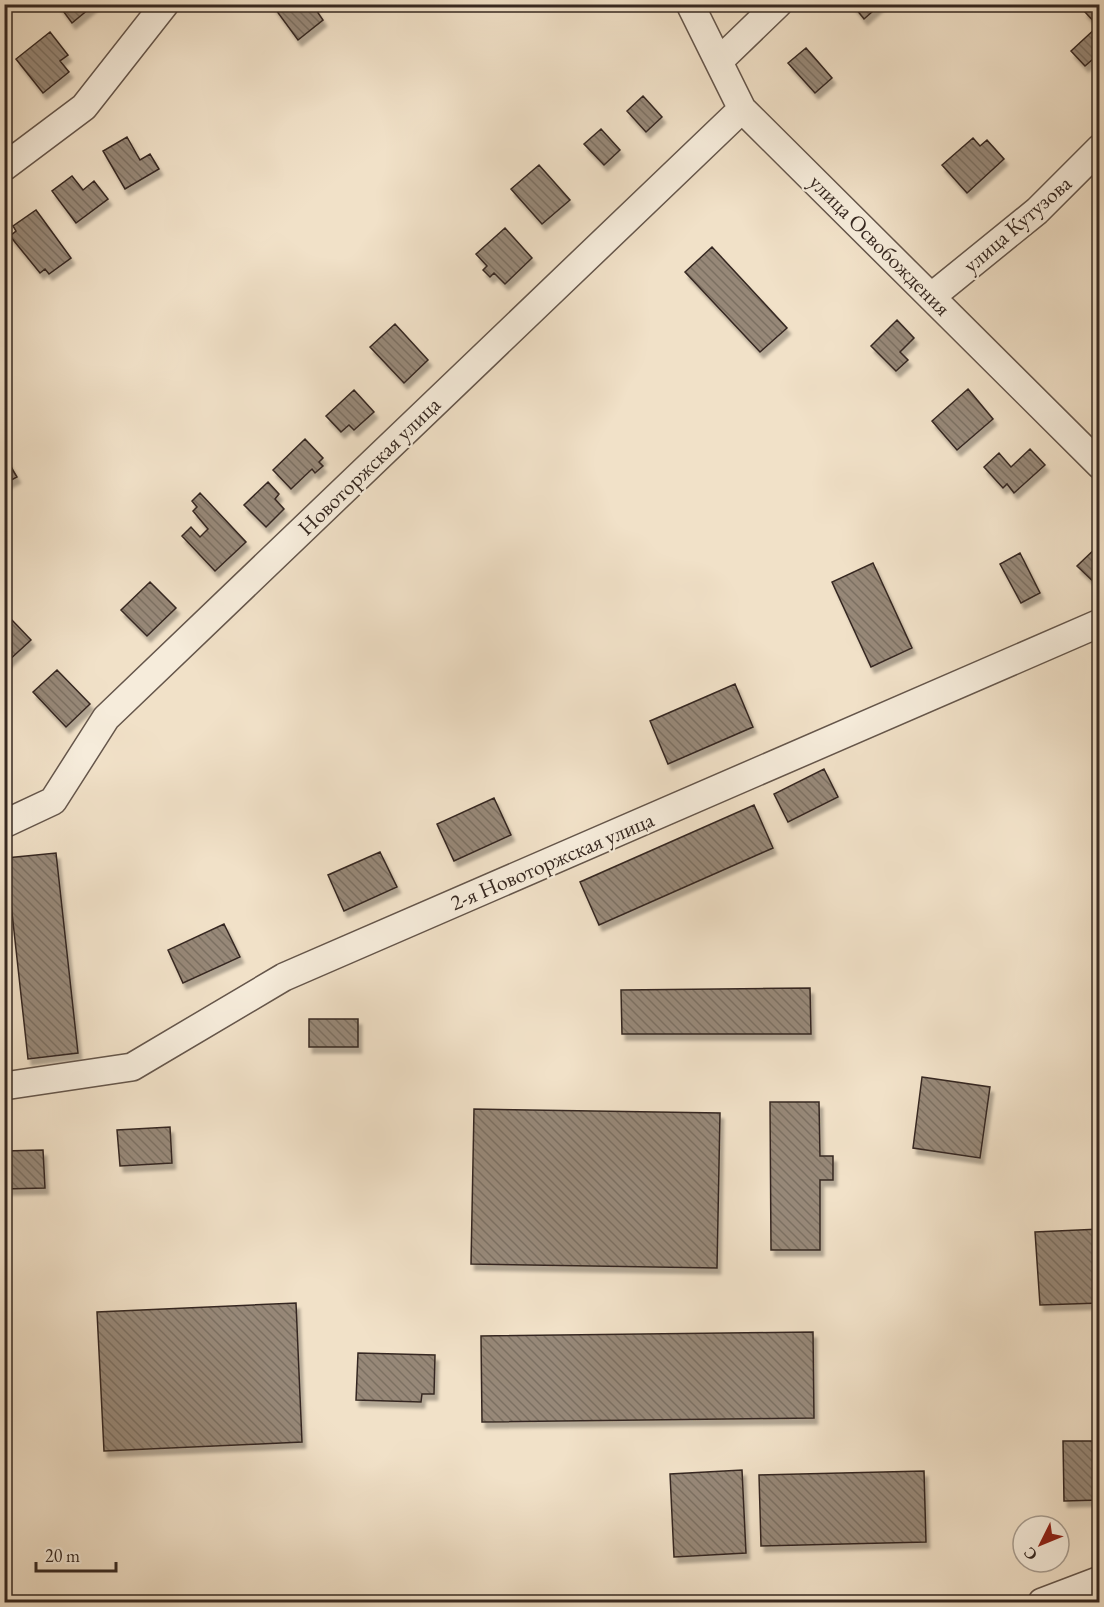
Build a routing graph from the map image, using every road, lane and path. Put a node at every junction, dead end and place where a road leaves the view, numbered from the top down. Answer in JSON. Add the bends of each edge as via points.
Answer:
{"nodes":[{"id":1,"x":165,"y":4,"type":"edge"},
{"id":2,"x":690,"y":4,"type":"edge"},
{"id":3,"x":778,"y":4,"type":"edge"},
{"id":4,"x":718,"y":61,"type":"junction"},
{"id":5,"x":742,"y":109,"type":"junction"},
{"id":6,"x":1100,"y":148,"type":"edge"},
{"id":7,"x":4,"y":168,"type":"edge"},
{"id":8,"x":931,"y":297,"type":"junction"},
{"id":9,"x":1100,"y":465,"type":"edge"},
{"id":10,"x":1100,"y":623,"type":"edge"},
{"id":11,"x":4,"y":824,"type":"edge"},
{"id":12,"x":4,"y":1086,"type":"edge"},
{"id":13,"x":1100,"y":1580,"type":"edge"},
{"id":14,"x":1042,"y":1602,"type":"edge"}],
"edges":[{"from":1,"to":7,"type":"street","via":[[84,107]]},
{"from":2,"to":4,"type":"street","name":"улица Освобождения"},
{"from":3,"to":4,"type":"street"},
{"from":4,"to":5,"type":"street","name":"улица Освобождения"},
{"from":5,"to":8,"type":"street","name":"улица Освобождения"},
{"from":5,"to":11,"type":"street","name":"Новоторжская улица","via":[[106,718],[53,801]]},
{"from":6,"to":8,"type":"street","name":"улица Кутузова","via":[[1037,211]]},
{"from":8,"to":9,"type":"street","name":"улица Освобождения"},
{"from":10,"to":12,"type":"street","name":"2-я Новоторжская улица","via":[[284,977],[132,1067]]},
{"from":13,"to":14,"type":"street"}]}
